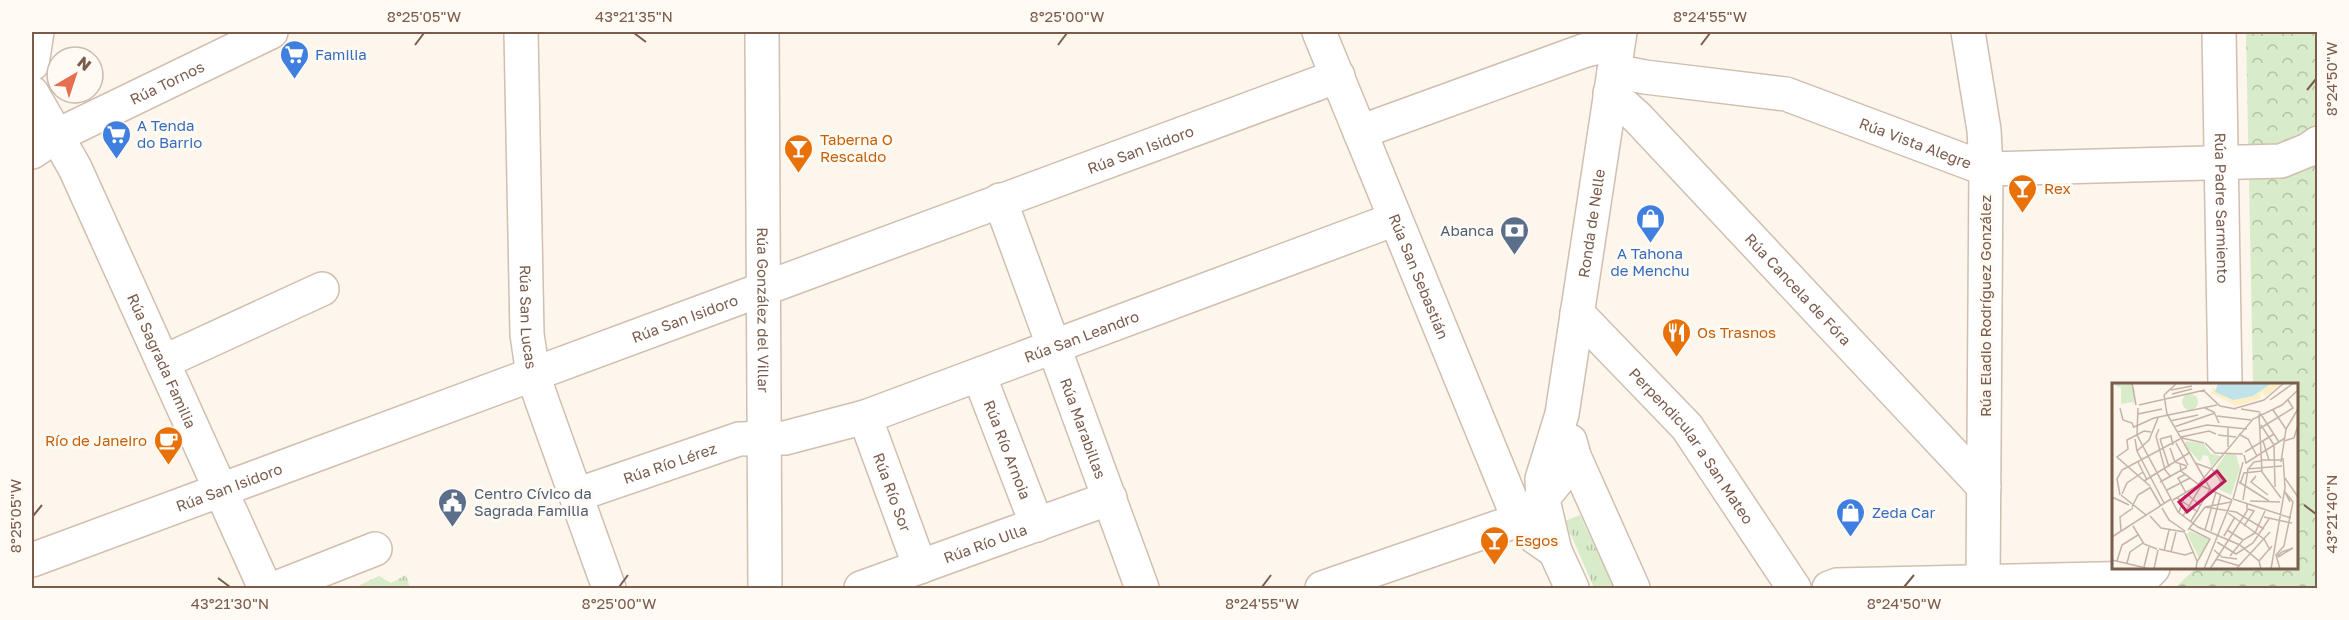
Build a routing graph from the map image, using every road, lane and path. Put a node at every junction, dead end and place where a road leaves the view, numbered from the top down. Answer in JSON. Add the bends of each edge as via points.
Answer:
{"nodes":[{"id":1,"x":37,"y":32,"type":"edge"},
{"id":2,"x":271,"y":32,"type":"edge"},
{"id":3,"x":521,"y":32,"type":"edge"},
{"id":4,"x":762,"y":32,"type":"edge"},
{"id":5,"x":1319,"y":32,"type":"edge"},
{"id":6,"x":1968,"y":32,"type":"edge"},
{"id":7,"x":2219,"y":32,"type":"edge"},
{"id":8,"x":1616,"y":59,"type":"edge"},
{"id":9,"x":32,"y":64,"type":"edge"},
{"id":10,"x":1338,"y":76,"type":"junction"},
{"id":11,"x":32,"y":93,"type":"edge"},
{"id":12,"x":1360,"y":132,"type":"junction"},
{"id":13,"x":2318,"y":143,"type":"edge"},
{"id":14,"x":44,"y":144,"type":"edge"},
{"id":15,"x":2222,"y":163,"type":"junction"},
{"id":16,"x":1986,"y":169,"type":"junction"},
{"id":17,"x":1000,"y":200,"type":"junction"},
{"id":18,"x":1395,"y":219,"type":"junction"},
{"id":19,"x":322,"y":290,"type":"dead end"},
{"id":20,"x":762,"y":290,"type":"junction"},
{"id":21,"x":1577,"y":313,"type":"junction"},
{"id":22,"x":1053,"y":346,"type":"junction"},
{"id":23,"x":163,"y":362,"type":"junction"},
{"id":24,"x":533,"y":375,"type":"junction"},
{"id":25,"x":980,"y":375,"type":"junction"},
{"id":26,"x":2225,"y":383,"type":"edge"},
{"id":27,"x":1562,"y":414,"type":"junction"},
{"id":28,"x":865,"y":417,"type":"junction"},
{"id":29,"x":764,"y":438,"type":"junction"},
{"id":30,"x":1574,"y":456,"type":"junction"},
{"id":31,"x":1984,"y":487,"type":"junction"},
{"id":32,"x":221,"y":491,"type":"junction"},
{"id":33,"x":576,"y":495,"type":"junction"},
{"id":34,"x":1110,"y":498,"type":"junction"},
{"id":35,"x":1531,"y":510,"type":"junction"},
{"id":36,"x":1037,"y":525,"type":"junction"},
{"id":37,"x":375,"y":549,"type":"dead end"},
{"id":38,"x":32,"y":560,"type":"edge"},
{"id":39,"x":920,"y":567,"type":"junction"},
{"id":40,"x":2151,"y":569,"type":"edge"},
{"id":41,"x":1983,"y":582,"type":"junction"},
{"id":42,"x":265,"y":588,"type":"edge"},
{"id":43,"x":276,"y":588,"type":"edge"},
{"id":44,"x":609,"y":588,"type":"edge"},
{"id":45,"x":765,"y":588,"type":"edge"},
{"id":46,"x":861,"y":588,"type":"edge"},
{"id":47,"x":1142,"y":588,"type":"edge"},
{"id":48,"x":1322,"y":588,"type":"edge"},
{"id":49,"x":1572,"y":588,"type":"edge"},
{"id":50,"x":1633,"y":588,"type":"edge"},
{"id":51,"x":1794,"y":588,"type":"edge"},
{"id":52,"x":1829,"y":588,"type":"edge"}],
"edges":[{"from":1,"to":9,"type":"street"},
{"from":2,"to":14,"type":"street","name":"Rúa Tornos"},
{"from":3,"to":24,"type":"street","name":"Rúa San Lucas","via":[[527,334]]},
{"from":4,"to":20,"type":"street","name":"Rúa González del Villar"},
{"from":5,"to":10,"type":"street","name":"Rúa San Sebastián"},
{"from":6,"to":16,"type":"street","name":"Rúa Eladio Rodríguez González","via":[[1984,130]]},
{"from":7,"to":15,"type":"street","name":"Rúa Padre Sarmiento"},
{"from":8,"to":12,"type":"street","via":[[1583,51]]},
{"from":8,"to":16,"type":"street","name":"Rúa Vista Alegre","via":[[1645,77],[1786,94]]},
{"from":8,"to":21,"type":"street","name":"Ronda de Nelle"},
{"from":8,"to":31,"type":"street","name":"Rúa Cancela de Fóra","via":[[1638,118]]},
{"from":10,"to":12,"type":"street","name":"Rúa San Sebastián"},
{"from":10,"to":17,"type":"street","name":"Rúa San Isidoro"},
{"from":11,"to":14,"type":"street","name":"Rúa Sagrada Familia"},
{"from":12,"to":18,"type":"street","name":"Rúa San Sebastián"},
{"from":13,"to":15,"type":"street","name":"Rúa Vista Alegre","via":[[2280,161]]},
{"from":14,"to":23,"type":"street","name":"Rúa Sagrada Familia","via":[[75,168]]},
{"from":15,"to":16,"type":"street","name":"Rúa Vista Alegre"},
{"from":15,"to":26,"type":"street","name":"Rúa Padre Sarmiento"},
{"from":16,"to":31,"type":"street","name":"Rúa Eladio Rodríguez González"},
{"from":17,"to":20,"type":"street","name":"Rúa San Isidoro"},
{"from":17,"to":22,"type":"street","name":"Rúa Marabillas"},
{"from":18,"to":22,"type":"street","name":"Rúa San Leandro"},
{"from":18,"to":35,"type":"street","name":"Rúa San Sebastián"},
{"from":19,"to":23,"type":"street"},
{"from":20,"to":24,"type":"street","name":"Rúa San Isidoro"},
{"from":20,"to":29,"type":"street","name":"Rúa González del Villar"},
{"from":21,"to":27,"type":"street","name":"Ronda de Nelle"},
{"from":21,"to":51,"type":"street","name":"Perpendicular a San Mateo","via":[[1687,427]]},
{"from":22,"to":25,"type":"street","name":"Rúa San Leandro"},
{"from":22,"to":34,"type":"street","name":"Rúa Marabillas"},
{"from":23,"to":32,"type":"street","name":"Rúa Sagrada Familia"},
{"from":24,"to":32,"type":"street","name":"Rúa San Isidoro"},
{"from":24,"to":33,"type":"street","name":"Rúa San Lucas"},
{"from":25,"to":28,"type":"street","name":"Rúa San Leandro"},
{"from":25,"to":36,"type":"street","name":"Rúa Río Arnoia"},
{"from":27,"to":30,"type":"street","name":"Ronda de Nelle"},
{"from":27,"to":35,"type":"street","name":"Ronda de Nelle"},
{"from":28,"to":29,"type":"street","name":"Rúa San Leandro","via":[[785,438]]},
{"from":28,"to":39,"type":"street","name":"Rúa Río Sor"},
{"from":29,"to":33,"type":"street","name":"Rúa Río Lérez","via":[[738,439]]},
{"from":29,"to":45,"type":"street","name":"Rúa González del Villar"},
{"from":30,"to":35,"type":"street","via":[[1561,478]]},
{"from":30,"to":50,"type":"street","name":"Ronda de Nelle"},
{"from":31,"to":41,"type":"street","name":"Rúa Eladio Rodríguez González"},
{"from":32,"to":38,"type":"street","name":"Rúa San Isidoro"},
{"from":32,"to":42,"type":"street","name":"Rúa Sagrada Familia"},
{"from":33,"to":44,"type":"street","name":"Rúa San Lucas"},
{"from":34,"to":36,"type":"street","name":"Rúa Río Ulla"},
{"from":34,"to":47,"type":"street","name":"Rúa Marabillas"},
{"from":35,"to":48,"type":"street"},
{"from":35,"to":49,"type":"street","via":[[1535,537],[1555,551]]},
{"from":36,"to":39,"type":"street","name":"Rúa Río Ulla"},
{"from":37,"to":43,"type":"street"},
{"from":39,"to":46,"type":"street","name":"Rúa Río Ulla"},
{"from":40,"to":41,"type":"street","via":[[2143,578]]},
{"from":41,"to":52,"type":"street"}]}
